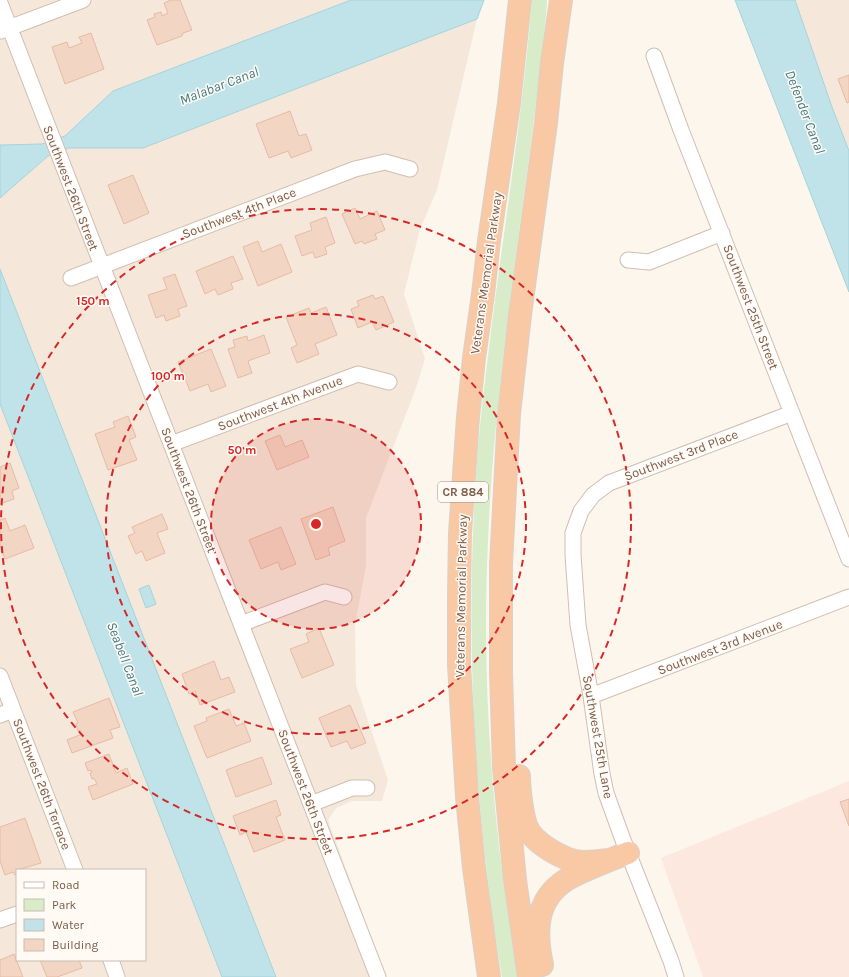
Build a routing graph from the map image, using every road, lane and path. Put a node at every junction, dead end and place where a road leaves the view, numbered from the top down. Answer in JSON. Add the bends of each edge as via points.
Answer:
{"nodes":[{"id":1,"x":83,"y":0,"type":"edge"},
{"id":2,"x":0,"y":3,"type":"edge"},
{"id":3,"x":561,"y":3,"type":"edge"},
{"id":4,"x":520,"y":4,"type":"edge"},
{"id":5,"x":5,"y":30,"type":"edge"},
{"id":6,"x":654,"y":56,"type":"dead end"},
{"id":7,"x":410,"y":169,"type":"dead end"},
{"id":8,"x":722,"y":233,"type":"junction"},
{"id":9,"x":628,"y":260,"type":"dead end"},
{"id":10,"x":101,"y":265,"type":"junction"},
{"id":11,"x":71,"y":278,"type":"dead end"},
{"id":12,"x":389,"y":382,"type":"dead end"},
{"id":13,"x":792,"y":413,"type":"junction"},
{"id":14,"x":509,"y":414,"type":"junction"},
{"id":15,"x":171,"y":444,"type":"junction"},
{"id":16,"x":581,"y":511,"type":"joint"},
{"id":17,"x":849,"y":559,"type":"edge"},
{"id":18,"x":344,"y":596,"type":"dead end"},
{"id":19,"x":849,"y":597,"type":"edge"},
{"id":20,"x":241,"y":624,"type":"junction"},
{"id":21,"x":0,"y":676,"type":"edge"},
{"id":22,"x":590,"y":696,"type":"junction"},
{"id":23,"x":7,"y":713,"type":"edge"},
{"id":24,"x":367,"y":788,"type":"dead end"},
{"id":25,"x":311,"y":804,"type":"junction"},
{"id":26,"x":618,"y":856,"type":"junction"},
{"id":27,"x":474,"y":868,"type":"junction"},
{"id":28,"x":75,"y":869,"type":"edge"},
{"id":29,"x":16,"y":914,"type":"edge"},
{"id":30,"x":0,"y":920,"type":"edge"},
{"id":31,"x":110,"y":961,"type":"edge"},
{"id":32,"x":117,"y":977,"type":"edge"},
{"id":33,"x":378,"y":977,"type":"edge"},
{"id":34,"x":476,"y":977,"type":"edge"},
{"id":35,"x":489,"y":977,"type":"edge"},
{"id":36,"x":529,"y":977,"type":"edge"},
{"id":37,"x":544,"y":977,"type":"edge"},
{"id":38,"x":676,"y":977,"type":"edge"}],
"edges":[{"from":1,"to":5,"type":"street"},
{"from":2,"to":5,"type":"street","name":"Southwest 26th Street"},
{"from":3,"to":14,"type":"highway","number":"CR 884"},
{"from":4,"to":27,"type":"highway","name":"Veterans Memorial Parkway","number":"CR 884","via":[[474,358],[460,533],[459,665]]},
{"from":5,"to":10,"type":"street","name":"Southwest 26th Street","via":[[46,123]]},
{"from":6,"to":8,"type":"street","name":"Southwest 25th Street"},
{"from":7,"to":10,"type":"street","name":"Southwest 4th Place","via":[[385,162],[355,169]]},
{"from":8,"to":9,"type":"street","via":[[649,262]]},
{"from":8,"to":13,"type":"street","name":"Southwest 25th Street"},
{"from":10,"to":11,"type":"street","name":"Southwest 4th Place"},
{"from":10,"to":15,"type":"street","name":"Southwest 26th Street"},
{"from":12,"to":15,"type":"street","name":"Southwest 4th Avenue","via":[[358,374]]},
{"from":13,"to":16,"type":"street","name":"Southwest 3rd Place","via":[[609,482],[593,495]]},
{"from":13,"to":17,"type":"street","name":"Southwest 25th Street"},
{"from":14,"to":26,"type":"highway","via":[[517,488],[514,685],[519,788],[526,826],[534,838],[560,856],[583,863]]},
{"from":14,"to":36,"type":"highway","number":"CR 884","via":[[501,564],[504,767],[515,880]]},
{"from":15,"to":20,"type":"street","name":"Southwest 26th Street"},
{"from":16,"to":22,"type":"street","name":"Southwest 25th Lane","via":[[573,533],[573,555],[578,625]]},
{"from":18,"to":20,"type":"street","via":[[325,592]]},
{"from":19,"to":22,"type":"street","name":"Southwest 3rd Avenue"},
{"from":20,"to":25,"type":"street","name":"Southwest 26th Street"},
{"from":21,"to":23,"type":"street","name":"Southwest 26th Terrace"},
{"from":22,"to":26,"type":"street","name":"Southwest 25th Lane"},
{"from":23,"to":28,"type":"street","name":"Southwest 26th Terrace"},
{"from":24,"to":25,"type":"street","via":[[352,788]]},
{"from":25,"to":33,"type":"street","name":"Southwest 26th Street"},
{"from":26,"to":37,"type":"highway","via":[[567,879],[547,898],[539,920],[539,949]]},
{"from":26,"to":38,"type":"street","name":"Southwest 25th Lane","via":[[671,961]]},
{"from":27,"to":34,"type":"highway","via":[[463,884]]},
{"from":27,"to":35,"type":"highway","name":"Veterans Memorial Parkway","number":"CR 884"},
{"from":29,"to":30,"type":"street"},
{"from":31,"to":32,"type":"street"}]}
